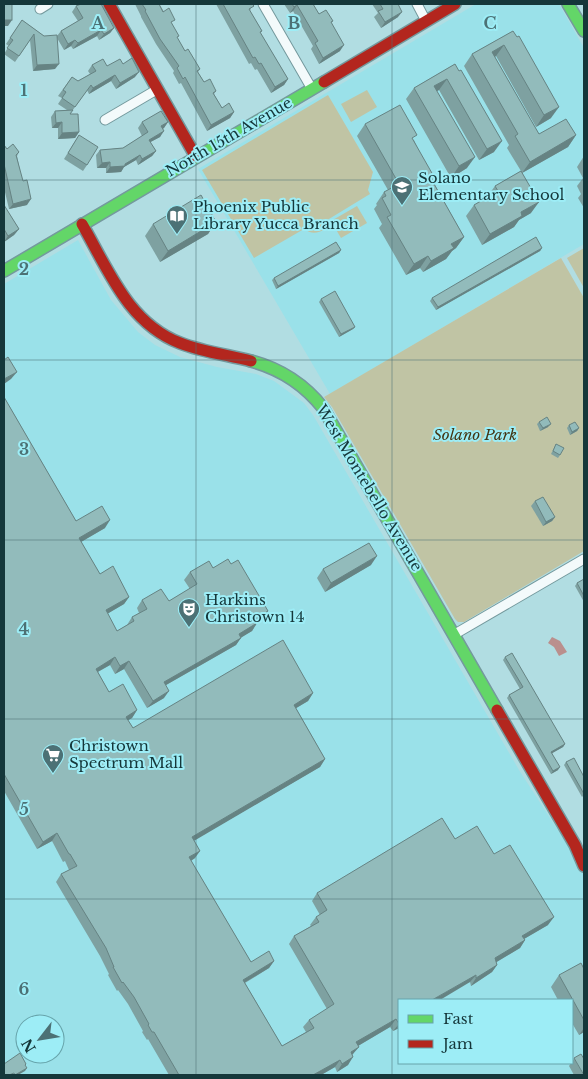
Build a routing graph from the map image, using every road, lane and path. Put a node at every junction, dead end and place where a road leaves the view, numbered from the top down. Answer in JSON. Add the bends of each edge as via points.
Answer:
{"nodes":[{"id":1,"x":109,"y":4,"type":"edge"},
{"id":2,"x":263,"y":4,"type":"edge"},
{"id":3,"x":417,"y":4,"type":"edge"},
{"id":4,"x":455,"y":4,"type":"edge"},
{"id":5,"x":568,"y":4,"type":"edge"},
{"id":6,"x":426,"y":21,"type":"junction"},
{"id":7,"x":584,"y":31,"type":"edge"},
{"id":8,"x":158,"y":89,"type":"junction"},
{"id":9,"x":312,"y":89,"type":"junction"},
{"id":10,"x":104,"y":120,"type":"dead end"},
{"id":11,"x":196,"y":157,"type":"junction"},
{"id":12,"x":82,"y":224,"type":"junction"},
{"id":13,"x":4,"y":271,"type":"edge"},
{"id":14,"x":584,"y":559,"type":"edge"},
{"id":15,"x":454,"y":634,"type":"junction"},
{"id":16,"x":580,"y":848,"type":"edge"},
{"id":17,"x":584,"y":866,"type":"edge"}],
"edges":[{"from":1,"to":8,"type":"street"},
{"from":2,"to":9,"type":"street"},
{"from":3,"to":6,"type":"street"},
{"from":4,"to":6,"type":"street","name":"North 15th Avenue"},
{"from":5,"to":7,"type":"street"},
{"from":6,"to":9,"type":"street","name":"North 15th Avenue"},
{"from":8,"to":10,"type":"street"},
{"from":8,"to":11,"type":"street"},
{"from":9,"to":11,"type":"street","name":"North 15th Avenue"},
{"from":11,"to":12,"type":"street","name":"North 15th Avenue"},
{"from":12,"to":13,"type":"street","name":"North 15th Avenue"},
{"from":12,"to":15,"type":"street","name":"West Montebello Avenue","via":[[121,292],[154,329],[184,346],[279,370],[312,394],[340,436]]},
{"from":14,"to":15,"type":"street"},
{"from":15,"to":16,"type":"street","name":"West Montebello Avenue"},
{"from":16,"to":17,"type":"street","name":"West Montebello Avenue"}]}
